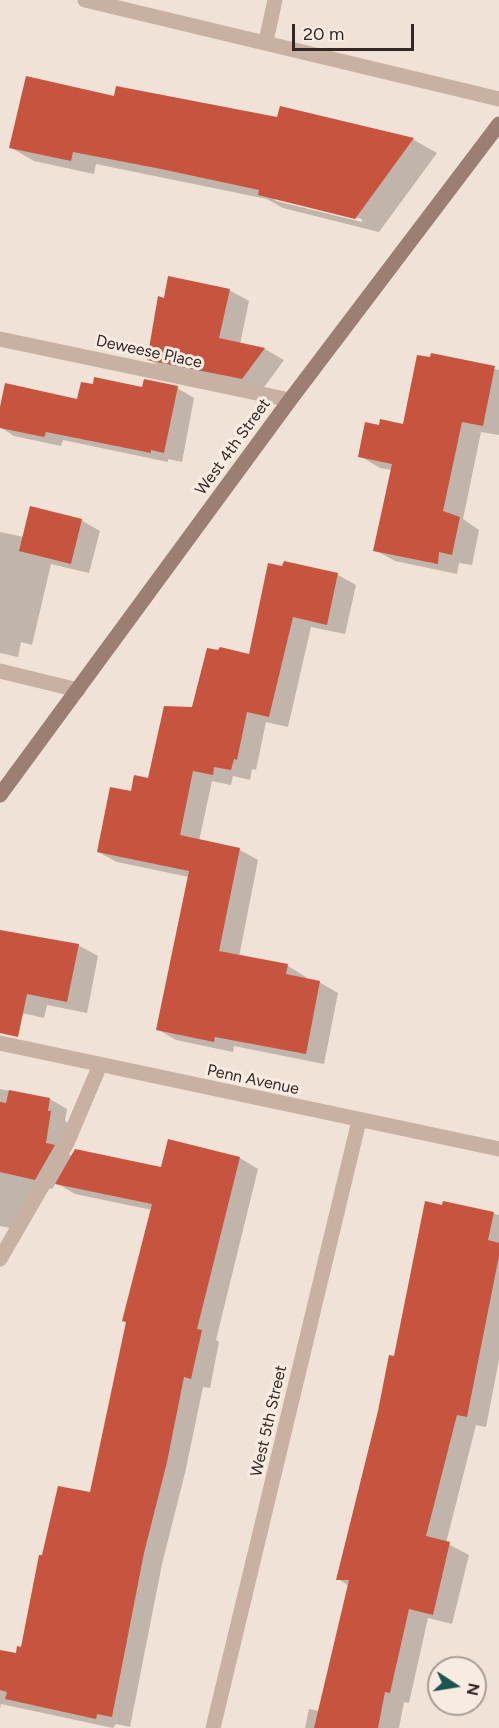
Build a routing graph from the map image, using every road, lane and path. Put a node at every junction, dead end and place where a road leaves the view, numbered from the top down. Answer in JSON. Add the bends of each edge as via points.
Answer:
{"nodes":[{"id":1,"x":85,"y":0,"type":"edge"},
{"id":2,"x":275,"y":0,"type":"edge"},
{"id":3,"x":266,"y":41,"type":"junction"},
{"id":4,"x":499,"y":99,"type":"edge"},
{"id":5,"x":499,"y":124,"type":"edge"},
{"id":6,"x":0,"y":339,"type":"edge"},
{"id":7,"x":290,"y":399,"type":"junction"},
{"id":8,"x":0,"y":671,"type":"edge"},
{"id":9,"x":78,"y":690,"type":"junction"},
{"id":10,"x":0,"y":795,"type":"edge"},
{"id":11,"x":0,"y":1043,"type":"edge"},
{"id":12,"x":100,"y":1065,"type":"junction"},
{"id":13,"x":359,"y":1121,"type":"junction"},
{"id":14,"x":499,"y":1149,"type":"edge"},
{"id":15,"x":0,"y":1259,"type":"edge"},
{"id":16,"x":213,"y":1728,"type":"edge"}],
"edges":[{"from":1,"to":3,"type":"street"},
{"from":2,"to":3,"type":"street"},
{"from":3,"to":4,"type":"street"},
{"from":5,"to":7,"type":"main road","name":"West 4th Street"},
{"from":6,"to":7,"type":"street","name":"Deweese Place"},
{"from":7,"to":9,"type":"main road","name":"West 4th Street"},
{"from":8,"to":9,"type":"street"},
{"from":9,"to":10,"type":"main road","name":"West 4th Street"},
{"from":11,"to":12,"type":"street","name":"Penn Avenue"},
{"from":12,"to":13,"type":"street","name":"Penn Avenue"},
{"from":12,"to":15,"type":"street","via":[[67,1143]]},
{"from":13,"to":14,"type":"street","name":"Penn Avenue"},
{"from":13,"to":16,"type":"street","name":"West 5th Street"}]}
